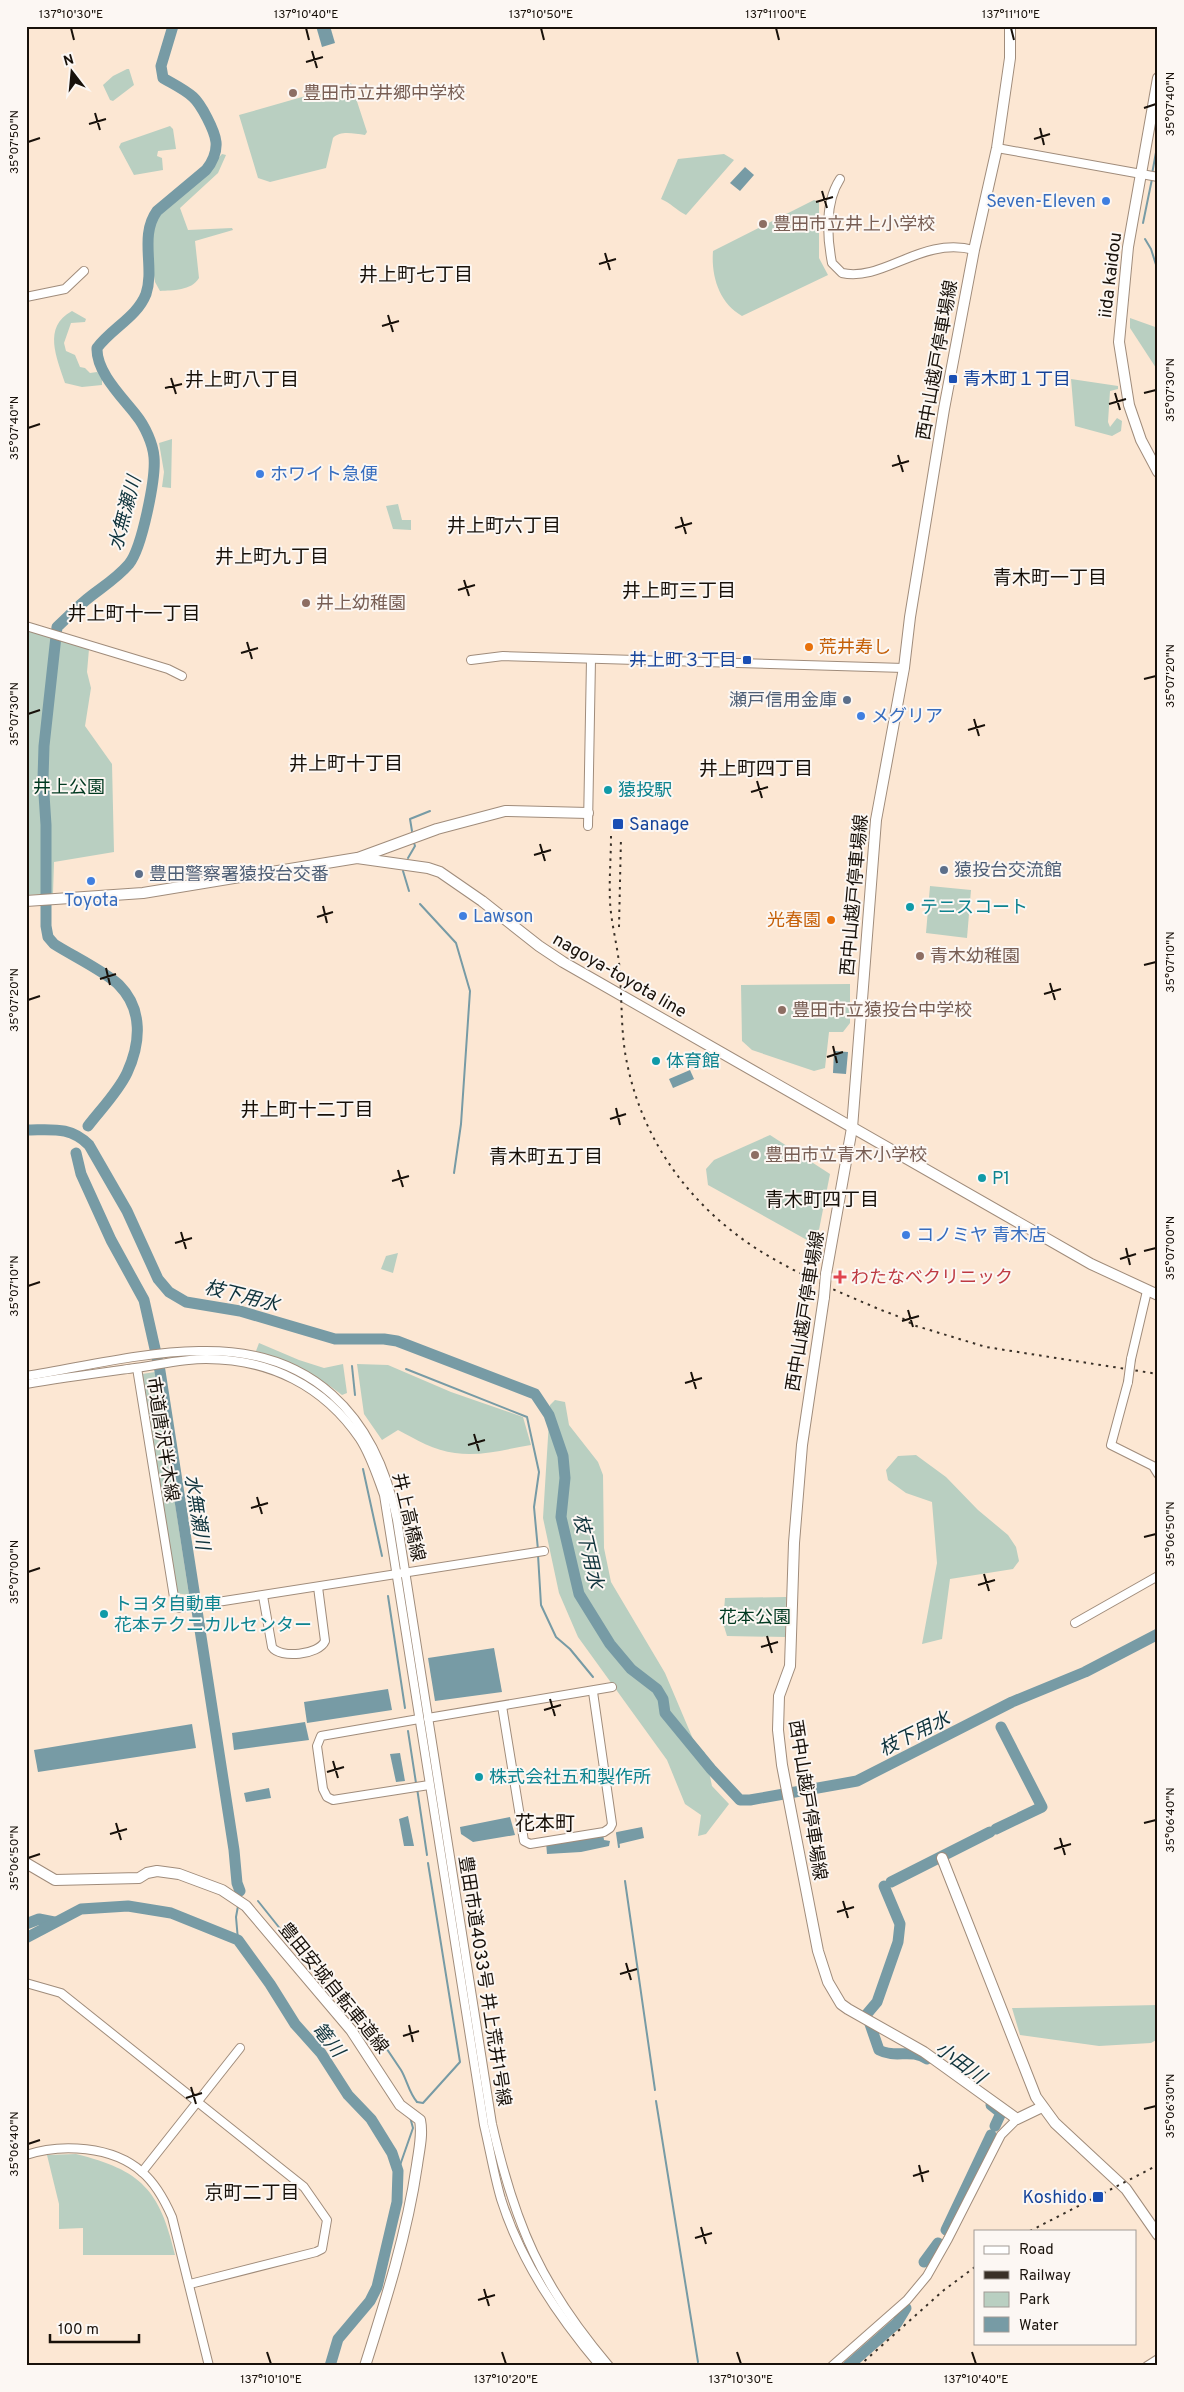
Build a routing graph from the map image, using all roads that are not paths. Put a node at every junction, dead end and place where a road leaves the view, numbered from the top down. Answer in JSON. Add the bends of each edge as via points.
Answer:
{"nodes":[{"id":1,"x":1010,"y":26,"type":"edge"},
{"id":2,"x":1158,"y":78,"type":"edge"},
{"id":3,"x":997,"y":148,"type":"junction"},
{"id":4,"x":1142,"y":176,"type":"junction"},
{"id":5,"x":1158,"y":177,"type":"edge"},
{"id":6,"x":840,"y":179,"type":"dead end"},
{"id":7,"x":974,"y":250,"type":"junction"},
{"id":8,"x":84,"y":271,"type":"dead end"},
{"id":9,"x":26,"y":297,"type":"edge"},
{"id":10,"x":1158,"y":472,"type":"edge"},
{"id":11,"x":26,"y":626,"type":"edge"},
{"id":12,"x":591,"y":659,"type":"junction"},
{"id":13,"x":471,"y":660,"type":"dead end"},
{"id":14,"x":904,"y":668,"type":"junction"},
{"id":15,"x":182,"y":676,"type":"dead end"},
{"id":16,"x":588,"y":813,"type":"junction"},
{"id":17,"x":588,"y":826,"type":"dead end"},
{"id":18,"x":357,"y":858,"type":"junction"},
{"id":19,"x":26,"y":901,"type":"edge"},
{"id":20,"x":852,"y":1128,"type":"junction"},
{"id":21,"x":1147,"y":1291,"type":"junction"},
{"id":22,"x":1158,"y":1295,"type":"edge"},
{"id":23,"x":137,"y":1368,"type":"junction"},
{"id":24,"x":26,"y":1376,"type":"edge"},
{"id":25,"x":26,"y":1384,"type":"edge"},
{"id":26,"x":1158,"y":1474,"type":"edge"},
{"id":27,"x":544,"y":1551,"type":"dead end"},
{"id":28,"x":406,"y":1573,"type":"junction"},
{"id":29,"x":396,"y":1574,"type":"junction"},
{"id":30,"x":1158,"y":1576,"type":"edge"},
{"id":31,"x":318,"y":1587,"type":"junction"},
{"id":32,"x":264,"y":1596,"type":"junction"},
{"id":33,"x":1075,"y":1623,"type":"dead end"},
{"id":34,"x":612,"y":1687,"type":"dead end"},
{"id":35,"x":593,"y":1692,"type":"junction"},
{"id":36,"x":502,"y":1706,"type":"junction"},
{"id":37,"x":428,"y":1718,"type":"junction"},
{"id":38,"x":419,"y":1719,"type":"junction"},
{"id":39,"x":429,"y":1785,"type":"junction"},
{"id":40,"x":942,"y":1858,"type":"dead end"},
{"id":41,"x":26,"y":1863,"type":"edge"},
{"id":42,"x":26,"y":1983,"type":"edge"},
{"id":43,"x":240,"y":2048,"type":"dead end"},
{"id":44,"x":198,"y":2101,"type":"junction"},
{"id":45,"x":1042,"y":2107,"type":"junction"},
{"id":46,"x":1017,"y":2119,"type":"junction"},
{"id":47,"x":26,"y":2155,"type":"edge"},
{"id":48,"x":142,"y":2172,"type":"junction"},
{"id":49,"x":1158,"y":2235,"type":"edge"},
{"id":50,"x":190,"y":2284,"type":"junction"},
{"id":51,"x":1158,"y":2359,"type":"edge"},
{"id":52,"x":209,"y":2366,"type":"edge"},
{"id":53,"x":365,"y":2366,"type":"edge"},
{"id":54,"x":600,"y":2366,"type":"edge"},
{"id":55,"x":609,"y":2366,"type":"edge"},
{"id":56,"x":832,"y":2366,"type":"edge"},
{"id":57,"x":1148,"y":2366,"type":"edge"}],
"edges":[{"from":1,"to":3,"type":"main road","name":"西中山越戸停車場線","via":[[1010,58]]},
{"from":2,"to":4,"type":"main road","name":"iida kaidou"},
{"from":3,"to":4,"type":"street"},
{"from":3,"to":7,"type":"main road","name":"西中山越戸停車場線"},
{"from":4,"to":5,"type":"street"},
{"from":4,"to":10,"type":"main road","name":"iida kaidou","via":[[1128,246],[1119,342],[1134,420]]},
{"from":6,"to":7,"type":"street","via":[[832,194],[829,236],[832,262],[842,273],[863,273],[938,247]]},
{"from":7,"to":14,"type":"main road","name":"西中山越戸停車場線","via":[[944,409]]},
{"from":8,"to":9,"type":"street","via":[[65,289]]},
{"from":11,"to":15,"type":"street"},
{"from":12,"to":13,"type":"street","via":[[503,656]]},
{"from":12,"to":14,"type":"street"},
{"from":12,"to":16,"type":"street"},
{"from":14,"to":20,"type":"main road","name":"西中山越戸停車場線","via":[[873,846]]},
{"from":16,"to":17,"type":"street"},
{"from":16,"to":18,"type":"main road","via":[[529,811],[482,816]]},
{"from":18,"to":19,"type":"main road","name":"nagoya-toyota line","via":[[142,893]]},
{"from":18,"to":20,"type":"main road","name":"nagoya-toyota line","via":[[440,872],[563,962]]},
{"from":20,"to":21,"type":"main road","name":"nagoya-toyota line","via":[[1091,1264]]},
{"from":20,"to":46,"type":"main road","name":"西中山越戸停車場線","bridge":true,"via":[[826,1274],[802,1445],[794,1543],[791,1658],[779,1696],[778,1713],[788,1792],[818,1951],[828,1982],[841,2004],[924,2052]]},
{"from":21,"to":22,"type":"main road","name":"nagoya-toyota line"},
{"from":21,"to":26,"type":"street","bridge":true,"via":[[1111,1445],[1153,1466]]},
{"from":23,"to":25,"type":"street"},
{"from":23,"to":29,"type":"street","name":"井上高橋線","via":[[204,1359],[257,1364],[300,1382],[330,1404],[361,1441],[372,1462],[384,1495]]},
{"from":23,"to":32,"type":"street","name":"市道唐沢半木線","via":[[175,1604],[179,1608],[190,1608]]},
{"from":24,"to":28,"type":"street","name":"井上高橋線","via":[[199,1351],[248,1354],[275,1361],[310,1377],[333,1395],[365,1430],[374,1447],[393,1498]]},
{"from":27,"to":28,"type":"street"},
{"from":28,"to":29,"type":"street"},
{"from":28,"to":37,"type":"street","name":"豊田市道4033号 井上荒井1号線"},
{"from":29,"to":31,"type":"street"},
{"from":29,"to":38,"type":"street","name":"豊田市道4033号 井上荒井1号線"},
{"from":30,"to":33,"type":"street"},
{"from":31,"to":32,"type":"street"},
{"from":31,"to":32,"type":"street","via":[[325,1641],[315,1650],[287,1655],[279,1654],[272,1646]]},
{"from":34,"to":35,"type":"street"},
{"from":35,"to":36,"type":"street"},
{"from":35,"to":36,"type":"street","via":[[612,1824],[604,1832],[530,1844],[524,1840]]},
{"from":36,"to":37,"type":"street"},
{"from":37,"to":55,"type":"street","name":"豊田市道4033号 井上荒井1号線","via":[[492,2124],[506,2182],[525,2237],[544,2276],[570,2317]]},
{"from":38,"to":39,"type":"street","name":"豊田市道4033号 井上荒井1号線"},
{"from":38,"to":39,"type":"street","via":[[321,1736],[317,1746],[323,1789],[333,1800]]},
{"from":39,"to":54,"type":"street","name":"豊田市道4033号 井上荒井1号線","via":[[484,2125],[502,2200],[536,2277],[566,2325]]},
{"from":40,"to":45,"type":"main road","via":[[1026,2075]]},
{"from":41,"to":53,"type":"main road","name":"豊田安城自転車道線","via":[[55,1880],[139,1878],[157,1871],[179,1874],[222,1890],[246,1906],[348,2025],[400,2105],[420,2120],[422,2130],[413,2192],[397,2263]]},
{"from":42,"to":44,"type":"street","via":[[61,1993]]},
{"from":43,"to":44,"type":"street"},
{"from":44,"to":48,"type":"street"},
{"from":44,"to":50,"type":"street","via":[[304,2187],[328,2224],[322,2249],[316,2252]]},
{"from":45,"to":46,"type":"main road"},
{"from":45,"to":49,"type":"main road","via":[[1126,2189]]},
{"from":46,"to":56,"type":"street","via":[[1001,2135],[934,2265],[918,2288]]},
{"from":47,"to":48,"type":"street","via":[[66,2148],[89,2150],[127,2161]]},
{"from":48,"to":50,"type":"street","via":[[172,2216]]},
{"from":50,"to":52,"type":"street"},
{"from":51,"to":57,"type":"street"}]}
